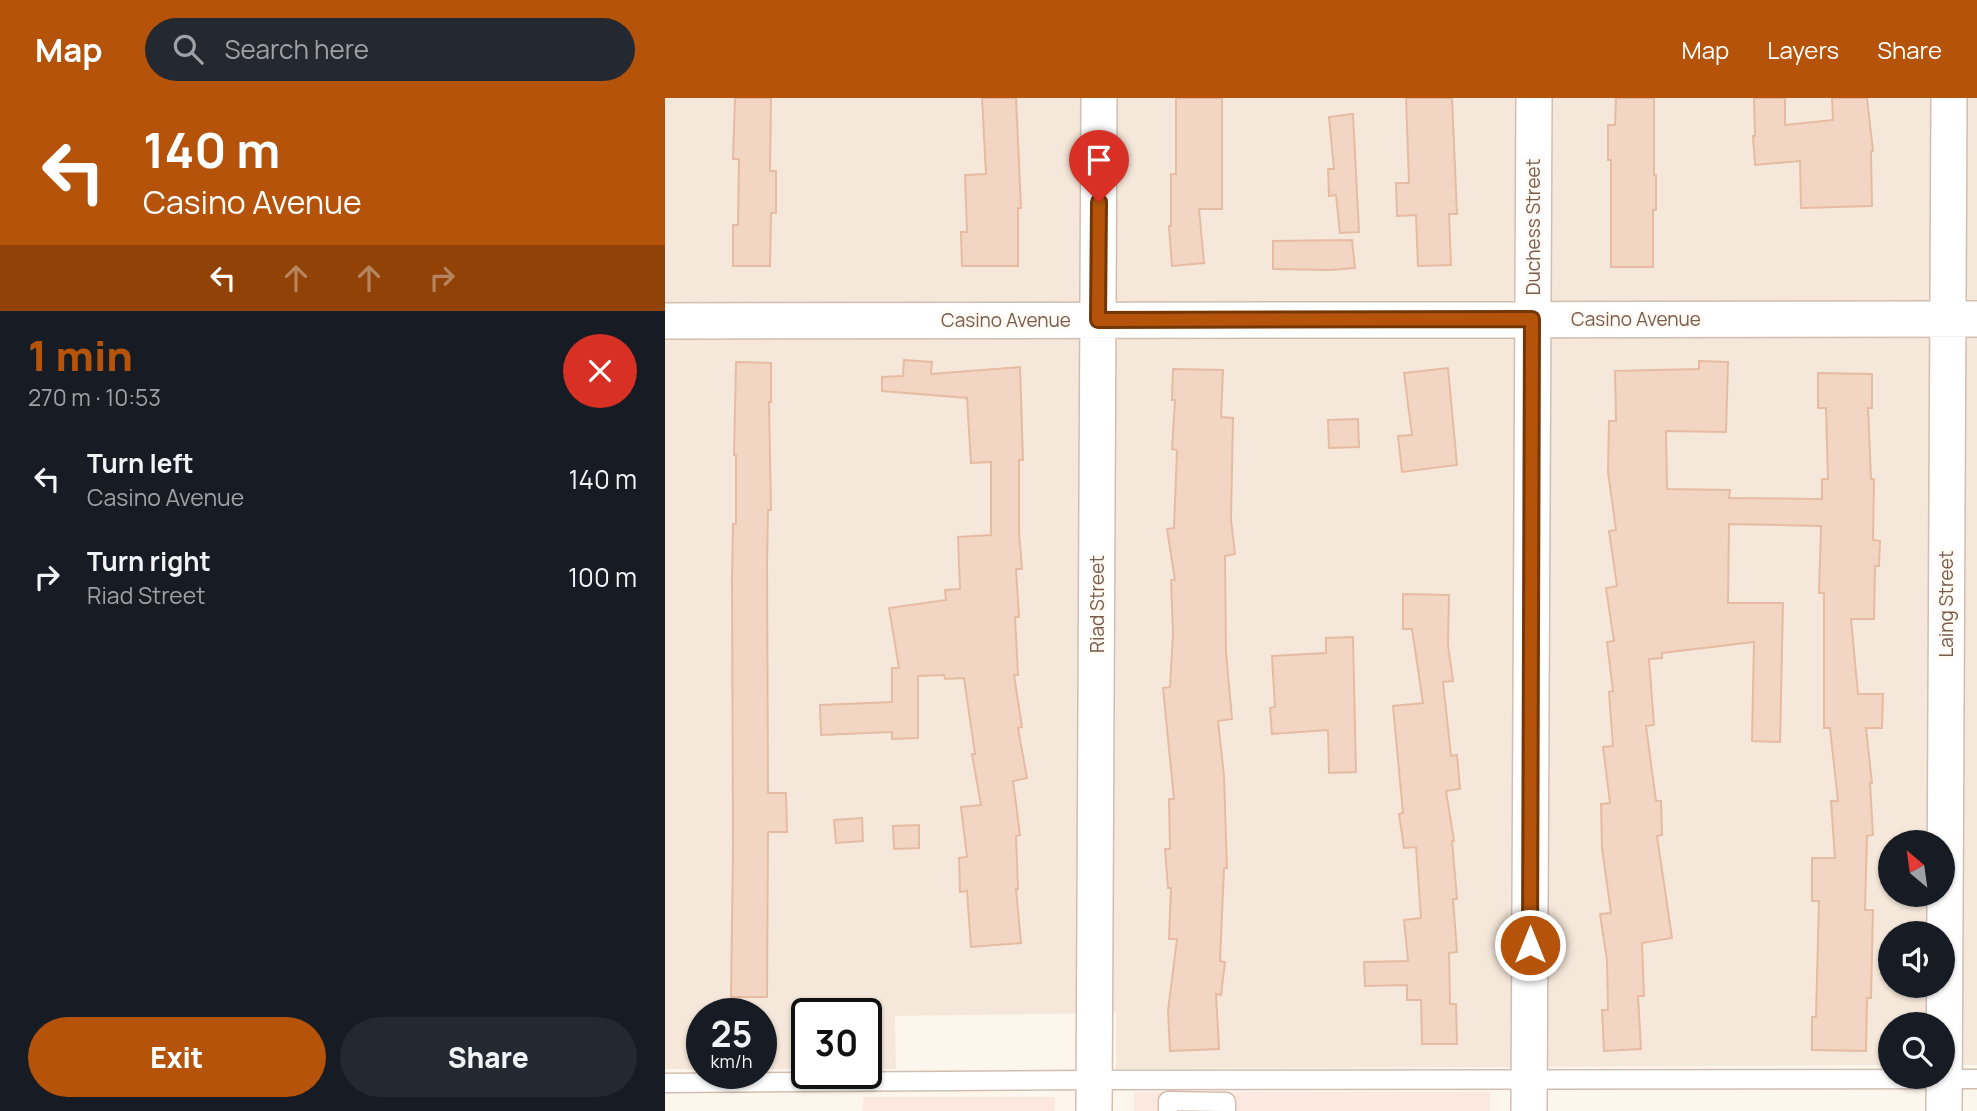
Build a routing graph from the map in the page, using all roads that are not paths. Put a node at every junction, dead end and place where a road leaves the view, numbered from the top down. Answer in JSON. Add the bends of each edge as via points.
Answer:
{"nodes":[{"id":1,"x":1099,"y":98,"type":"edge"},
{"id":2,"x":1534,"y":98,"type":"edge"},
{"id":3,"x":1949,"y":98,"type":"edge"},
{"id":4,"x":1532,"y":319,"type":"junction"},
{"id":5,"x":1962,"y":319,"type":"edge"},
{"id":6,"x":1098,"y":320,"type":"junction"},
{"id":7,"x":665,"y":321,"type":"edge"},
{"id":8,"x":665,"y":1083,"type":"edge"},
{"id":9,"x":1955,"y":1090,"type":"edge"},
{"id":10,"x":1094,"y":1095,"type":"edge"},
{"id":11,"x":1529,"y":1096,"type":"edge"},
{"id":12,"x":1168,"y":1106,"type":"edge"},
{"id":13,"x":1226,"y":1111,"type":"edge"}],
"edges":[{"from":1,"to":6,"type":"street","name":"Riad Street"},
{"from":2,"to":4,"type":"street","name":"Duchess Street"},
{"from":3,"to":5,"type":"street","name":"Laing Street"},
{"from":4,"to":5,"type":"street","name":"Casino Avenue"},
{"from":4,"to":6,"type":"street","name":"Casino Avenue"},
{"from":4,"to":11,"type":"street","name":"Duchess Street"},
{"from":5,"to":9,"type":"street","name":"Laing Street"},
{"from":6,"to":7,"type":"street","name":"Casino Avenue"},
{"from":6,"to":10,"type":"street","name":"Riad Street"},
{"from":8,"to":10,"type":"lane"},
{"from":9,"to":11,"type":"lane"},
{"from":10,"to":11,"type":"lane"},
{"from":12,"to":13,"type":"lane","via":[[1226,1102]]}]}
